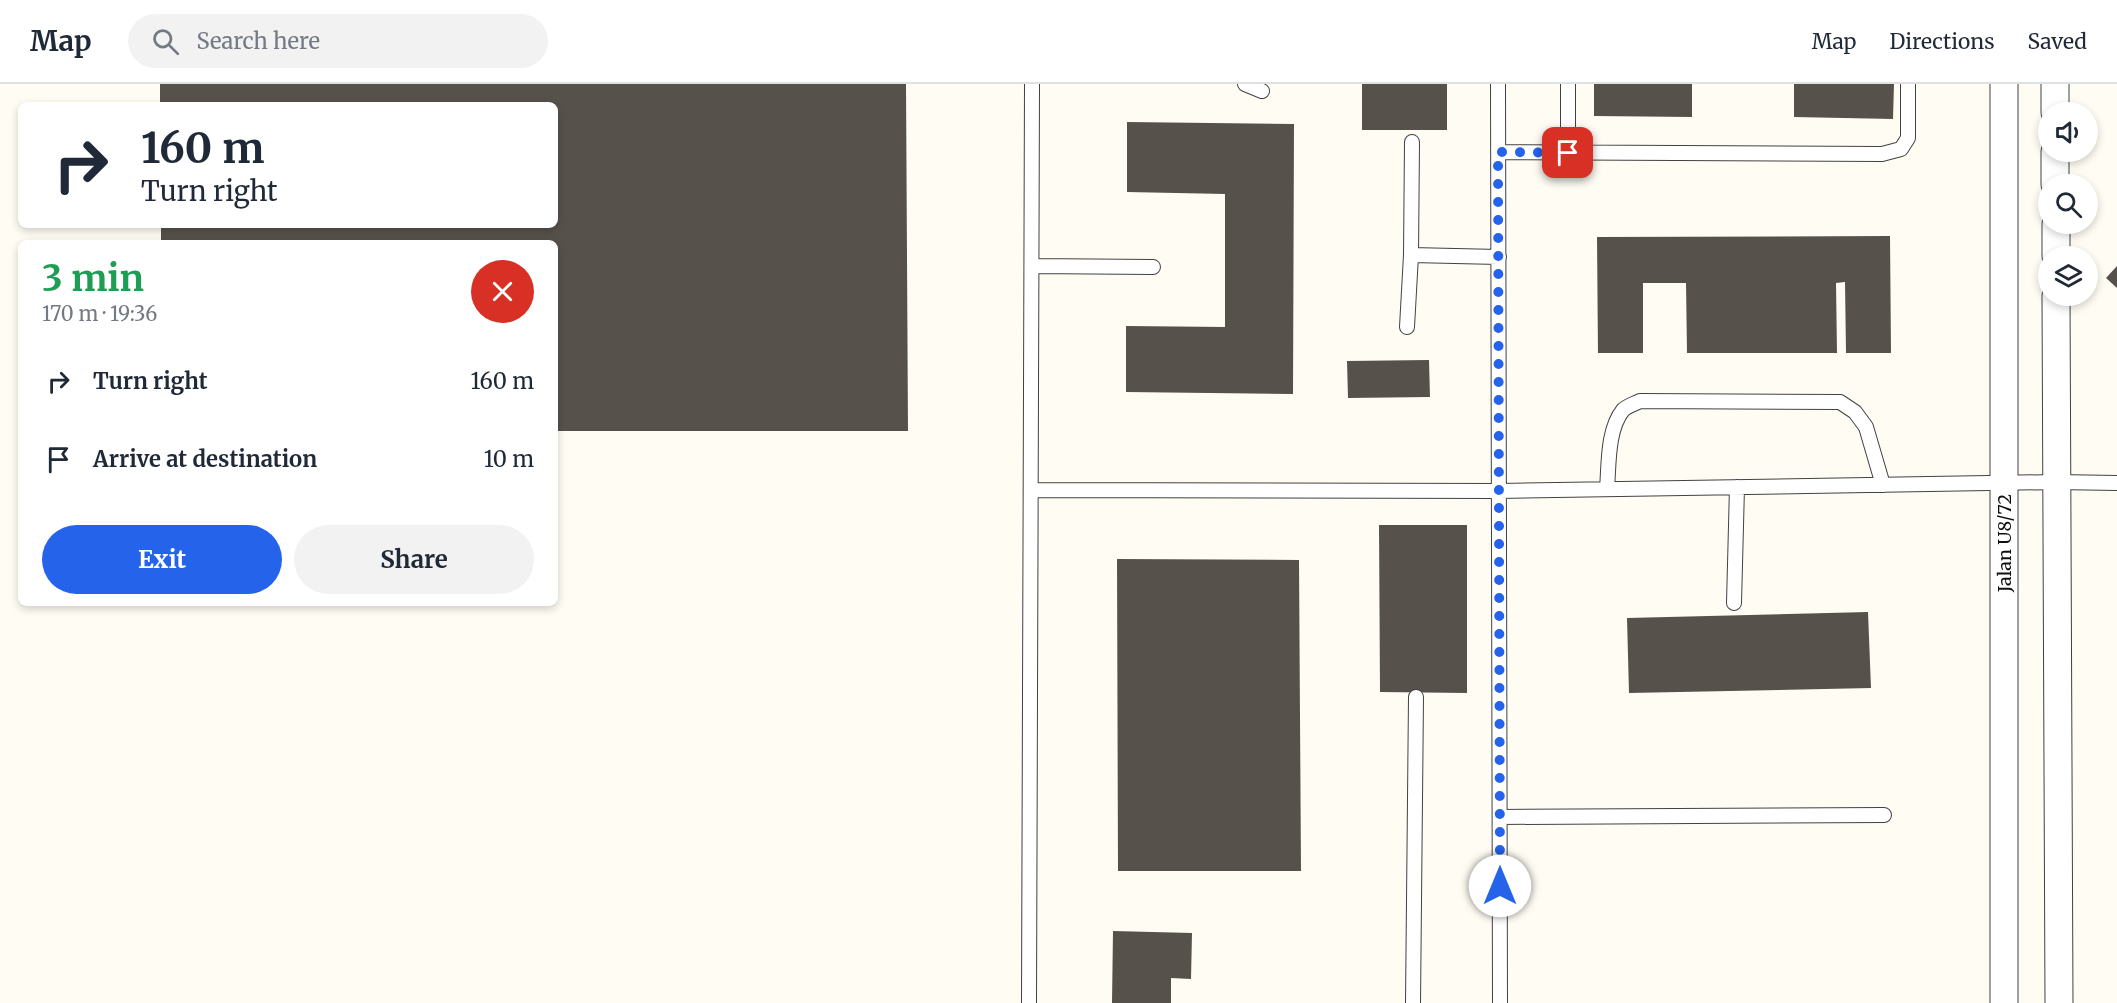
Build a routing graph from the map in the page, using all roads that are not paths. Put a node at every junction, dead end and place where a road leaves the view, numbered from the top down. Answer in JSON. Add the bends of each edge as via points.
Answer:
{"nodes":[{"id":1,"x":1032,"y":84,"type":"edge"},
{"id":2,"x":1245,"y":84,"type":"edge"},
{"id":3,"x":1498,"y":84,"type":"edge"},
{"id":4,"x":1568,"y":84,"type":"edge"},
{"id":5,"x":1908,"y":84,"type":"edge"},
{"id":6,"x":2004,"y":84,"type":"edge"},
{"id":7,"x":2055,"y":84,"type":"edge"},
{"id":8,"x":1262,"y":91,"type":"dead end"},
{"id":9,"x":2055,"y":102,"type":"edge"},
{"id":10,"x":1412,"y":142,"type":"dead end"},
{"id":11,"x":1498,"y":152,"type":"junction"},
{"id":12,"x":1568,"y":153,"type":"junction"},
{"id":13,"x":1411,"y":255,"type":"junction"},
{"id":14,"x":1499,"y":257,"type":"junction"},
{"id":15,"x":1032,"y":266,"type":"junction"},
{"id":16,"x":1153,"y":267,"type":"dead end"},
{"id":17,"x":2056,"y":306,"type":"edge"},
{"id":18,"x":1407,"y":327,"type":"dead end"},
{"id":19,"x":2056,"y":482,"type":"junction"},
{"id":20,"x":2004,"y":483,"type":"junction"},
{"id":21,"x":2117,"y":483,"type":"edge"},
{"id":22,"x":1883,"y":485,"type":"junction"},
{"id":23,"x":1737,"y":487,"type":"junction"},
{"id":24,"x":1031,"y":489,"type":"junction"},
{"id":25,"x":1607,"y":489,"type":"junction"},
{"id":26,"x":1500,"y":491,"type":"junction"},
{"id":27,"x":1734,"y":603,"type":"dead end"},
{"id":28,"x":1416,"y":697,"type":"dead end"},
{"id":29,"x":1884,"y":815,"type":"dead end"},
{"id":30,"x":1500,"y":817,"type":"junction"},
{"id":31,"x":1029,"y":1003,"type":"edge"},
{"id":32,"x":1413,"y":1003,"type":"edge"},
{"id":33,"x":1500,"y":1003,"type":"edge"},
{"id":34,"x":2004,"y":1003,"type":"edge"},
{"id":35,"x":2059,"y":1003,"type":"edge"}],
"edges":[{"from":1,"to":15,"type":"lane"},
{"from":2,"to":8,"type":"lane"},
{"from":3,"to":11,"type":"lane"},
{"from":4,"to":12,"type":"lane"},
{"from":5,"to":12,"type":"lane","via":[[1908,138],[1901,149],[1882,154]]},
{"from":6,"to":20,"type":"street","name":"Jalan U8/72"},
{"from":7,"to":9,"type":"street"},
{"from":10,"to":13,"type":"lane"},
{"from":11,"to":12,"type":"lane"},
{"from":11,"to":14,"type":"lane"},
{"from":13,"to":14,"type":"lane"},
{"from":13,"to":18,"type":"lane"},
{"from":14,"to":26,"type":"lane"},
{"from":15,"to":16,"type":"lane"},
{"from":15,"to":24,"type":"lane"},
{"from":17,"to":19,"type":"street"},
{"from":19,"to":20,"type":"lane"},
{"from":19,"to":21,"type":"lane"},
{"from":19,"to":35,"type":"street"},
{"from":20,"to":22,"type":"lane"},
{"from":20,"to":34,"type":"street","name":"Jalan U8/72"},
{"from":22,"to":23,"type":"lane"},
{"from":22,"to":25,"type":"lane","via":[[1866,427],[1855,412],[1840,402],[1640,401],[1625,408],[1617,420]]},
{"from":23,"to":25,"type":"lane"},
{"from":23,"to":27,"type":"lane"},
{"from":24,"to":26,"type":"lane"},
{"from":24,"to":31,"type":"lane"},
{"from":25,"to":26,"type":"lane"},
{"from":26,"to":30,"type":"lane"},
{"from":28,"to":32,"type":"lane"},
{"from":29,"to":30,"type":"lane"},
{"from":30,"to":33,"type":"lane"}]}
